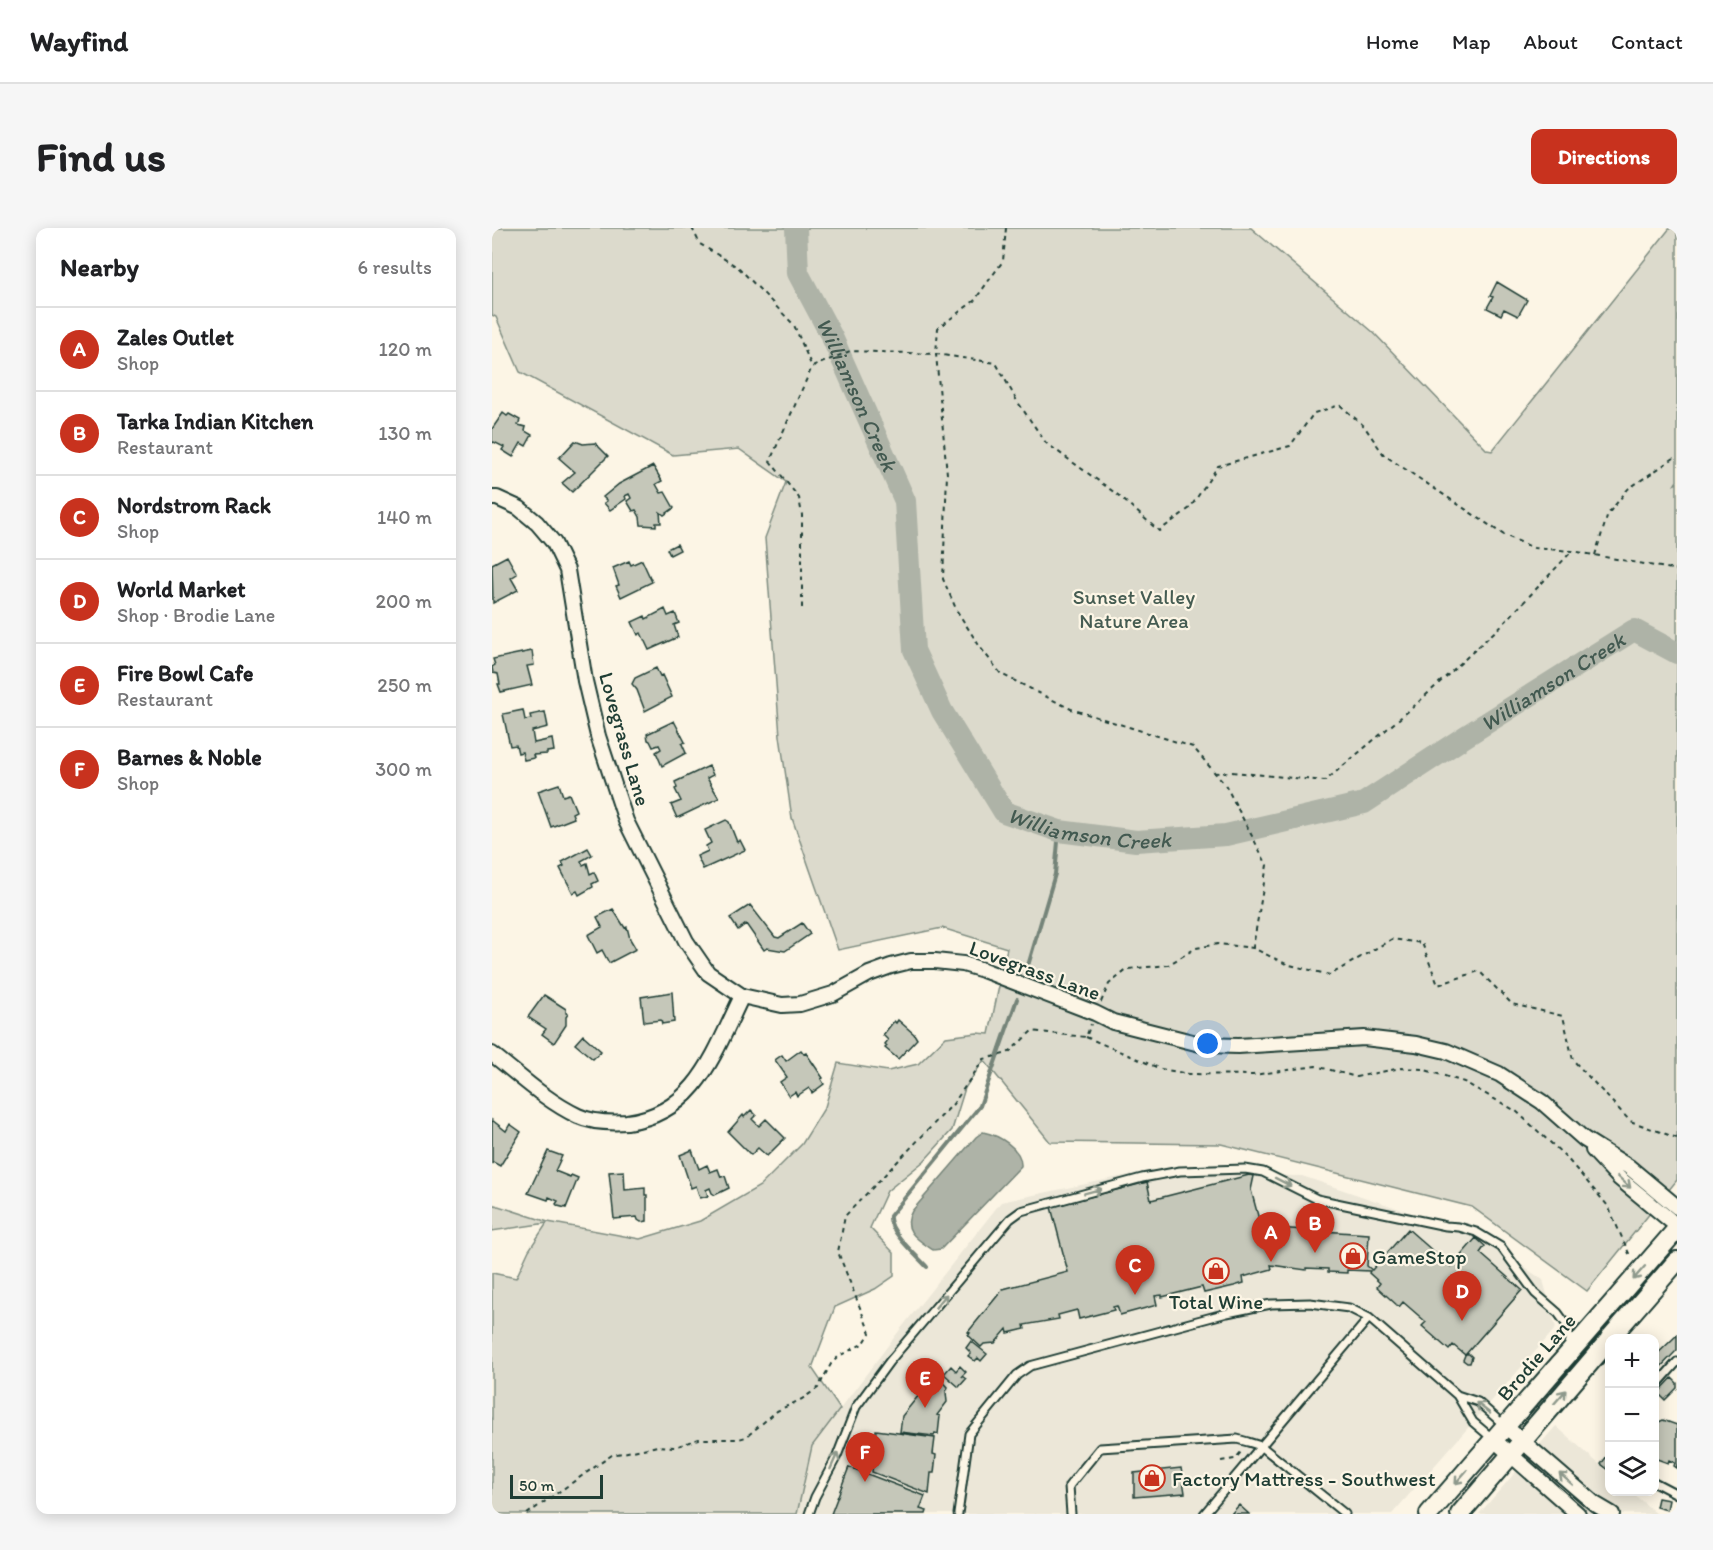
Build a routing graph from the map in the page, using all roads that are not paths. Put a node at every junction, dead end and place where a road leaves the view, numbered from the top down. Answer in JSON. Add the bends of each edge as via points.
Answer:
{"nodes":[{"id":1,"x":492,"y":498,"type":"edge"},
{"id":2,"x":742,"y":996,"type":"junction"},
{"id":3,"x":492,"y":1054,"type":"edge"},
{"id":4,"x":1584,"y":1139,"type":"junction"},
{"id":5,"x":1677,"y":1207,"type":"edge"},
{"id":6,"x":1677,"y":1228,"type":"edge"},
{"id":7,"x":1677,"y":1261,"type":"edge"},
{"id":8,"x":1369,"y":1318,"type":"junction"},
{"id":9,"x":1614,"y":1334,"type":"edge"},
{"id":10,"x":1605,"y":1345,"type":"edge"},
{"id":11,"x":1566,"y":1358,"type":"junction"},
{"id":12,"x":1677,"y":1362,"type":"edge"},
{"id":13,"x":1659,"y":1382,"type":"edge"},
{"id":14,"x":1457,"y":1395,"type":"junction"},
{"id":15,"x":1499,"y":1433,"type":"junction"},
{"id":16,"x":1261,"y":1446,"type":"junction"},
{"id":17,"x":1516,"y":1448,"type":"junction"},
{"id":18,"x":1659,"y":1485,"type":"edge"},
{"id":19,"x":1677,"y":1494,"type":"edge"},
{"id":20,"x":809,"y":1514,"type":"edge"},
{"id":21,"x":958,"y":1514,"type":"edge"},
{"id":22,"x":1071,"y":1514,"type":"edge"},
{"id":23,"x":1204,"y":1514,"type":"edge"},
{"id":24,"x":1345,"y":1514,"type":"edge"},
{"id":25,"x":1429,"y":1514,"type":"edge"},
{"id":26,"x":1460,"y":1514,"type":"edge"},
{"id":27,"x":1578,"y":1514,"type":"edge"},
{"id":28,"x":1612,"y":1514,"type":"edge"}],
"edges":[{"from":1,"to":2,"type":"street","name":"Lovegrass Lane","via":[[519,508],[554,543],[567,570],[585,681],[626,821],[686,942],[708,973]]},
{"from":2,"to":3,"type":"street","via":[[689,1093],[674,1105],[638,1120],[609,1123],[581,1117],[561,1107]]},
{"from":2,"to":4,"type":"street","name":"Lovegrass Lane","via":[[782,1005],[800,1004],[833,994],[869,974],[911,961],[963,964],[1113,1022],[1204,1045],[1364,1038],[1446,1051],[1499,1074],[1542,1102]]},
{"from":4,"to":5,"type":"street","name":"Lovegrass Lane","via":[[1629,1167]]},
{"from":4,"to":6,"type":"street","name":"Lovegrass Lane","one_way":true,"via":[[1619,1178]]},
{"from":6,"to":11,"type":"main road","name":"Brodie Lane","one_way":true},
{"from":7,"to":9,"type":"main road","name":"Brodie Lane"},
{"from":8,"to":14,"type":"lane"},
{"from":8,"to":16,"type":"lane"},
{"from":8,"to":21,"type":"lane","via":[[1349,1308],[1271,1304],[1030,1366],[1017,1375],[969,1434]]},
{"from":17,"to":10,"type":"main road","name":"Brodie Lane","one_way":true},
{"from":11,"to":15,"type":"main road","name":"Brodie Lane"},
{"from":20,"to":11,"type":"lane","one_way":true,"via":[[856,1407],[1010,1219],[1021,1211],[1142,1178],[1180,1171],[1245,1169],[1263,1172],[1317,1199],[1476,1232],[1501,1247],[1535,1293],[1566,1324],[1570,1339]]},
{"from":12,"to":13,"type":"lane"},
{"from":15,"to":14,"type":"lane","one_way":true,"via":[[1478,1402]]},
{"from":14,"to":15,"type":"lane","via":[[1473,1422]]},
{"from":15,"to":17,"type":"street"},
{"from":15,"to":25,"type":"main road","name":"Brodie Lane","one_way":true},
{"from":16,"to":22,"type":"lane","via":[[1237,1439],[1100,1448],[1069,1486]]},
{"from":16,"to":23,"type":"lane"},
{"from":16,"to":24,"type":"lane"},
{"from":17,"to":26,"type":"main road","name":"Brodie Lane"},
{"from":17,"to":27,"type":"street"},
{"from":28,"to":17,"type":"street","one_way":true},
{"from":18,"to":19,"type":"lane"}]}
